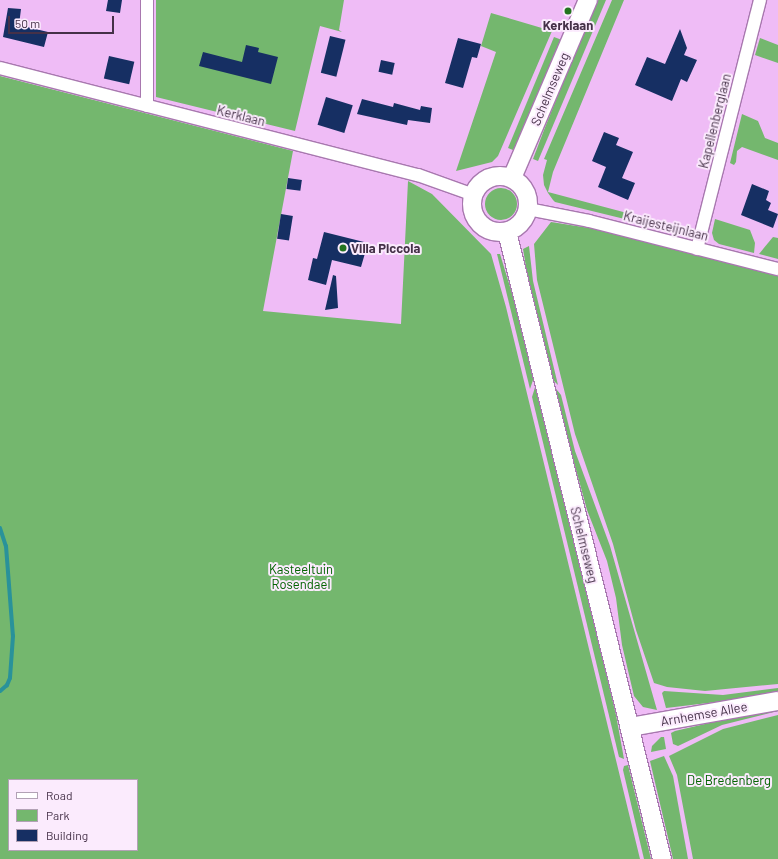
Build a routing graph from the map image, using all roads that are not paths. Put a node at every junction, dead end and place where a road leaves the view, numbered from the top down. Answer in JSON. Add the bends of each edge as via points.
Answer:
{"nodes":[{"id":1,"x":147,"y":0,"type":"edge"},
{"id":2,"x":588,"y":0,"type":"edge"},
{"id":3,"x":760,"y":0,"type":"edge"},
{"id":4,"x":0,"y":68,"type":"edge"},
{"id":5,"x":147,"y":106,"type":"junction"},
{"id":6,"x":512,"y":178,"type":"junction"},
{"id":7,"x":474,"y":195,"type":"junction"},
{"id":8,"x":528,"y":209,"type":"junction"},
{"id":9,"x":507,"y":232,"type":"junction"},
{"id":10,"x":697,"y":249,"type":"junction"},
{"id":11,"x":778,"y":270,"type":"edge"},
{"id":12,"x":778,"y":701,"type":"edge"},
{"id":13,"x":630,"y":727,"type":"junction"},
{"id":14,"x":662,"y":859,"type":"edge"}],
"edges":[{"from":1,"to":5,"type":"street"},
{"from":2,"to":6,"type":"main road","name":"Schelmseweg"},
{"from":3,"to":10,"type":"street","name":"Kapellenberglaan"},
{"from":4,"to":5,"type":"street","name":"Kerklaan"},
{"from":5,"to":7,"type":"street","name":"Kerklaan","via":[[418,175]]},
{"from":6,"to":7,"type":"main road","via":[[500,175],[492,177],[483,182]]},
{"from":6,"to":8,"type":"main road","via":[[522,187],[527,197]]},
{"from":7,"to":9,"type":"main road","via":[[473,211],[477,220],[491,231]]},
{"from":8,"to":9,"type":"main road","via":[[519,225]]},
{"from":8,"to":10,"type":"street","name":"Kraijesteijnlaan"},
{"from":9,"to":13,"type":"main road","name":"Schelmseweg"},
{"from":10,"to":11,"type":"street","name":"Kraijesteijnlaan"},
{"from":12,"to":13,"type":"main road","name":"Arnhemse Allee"},
{"from":13,"to":14,"type":"main road","name":"Schelmseweg"}]}
